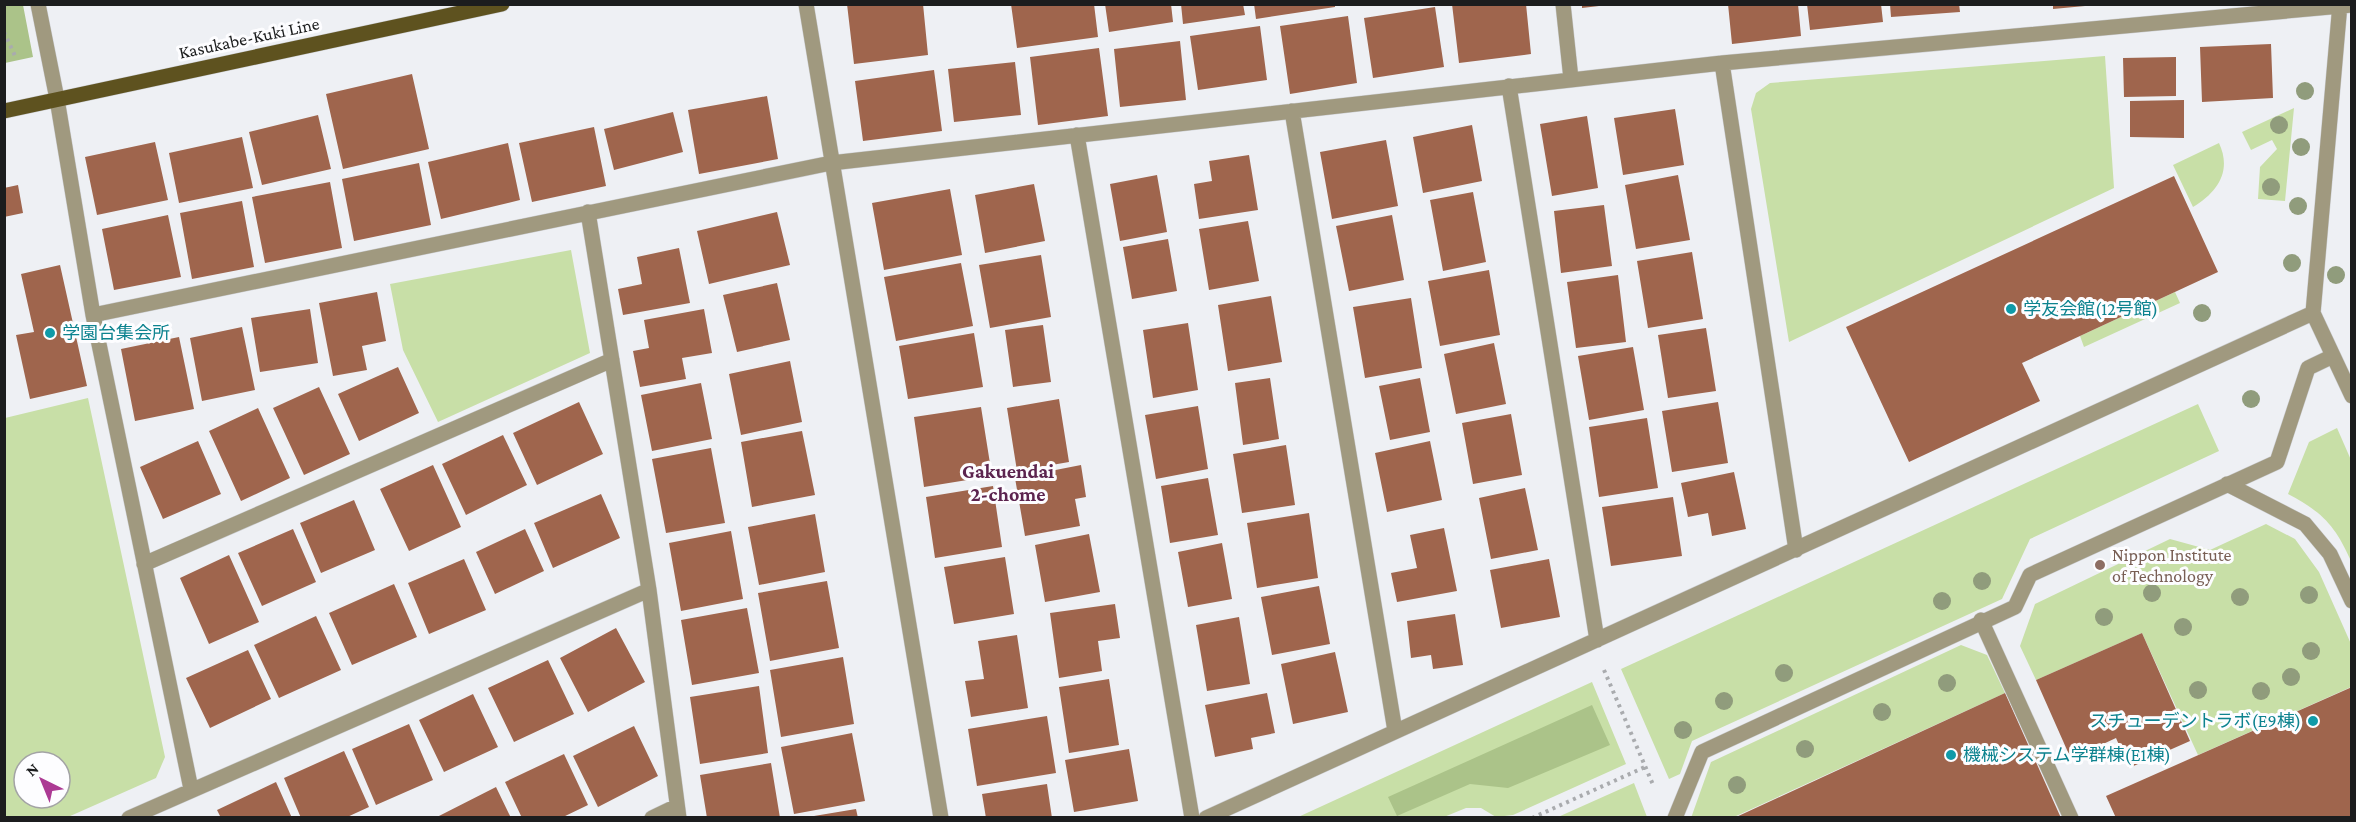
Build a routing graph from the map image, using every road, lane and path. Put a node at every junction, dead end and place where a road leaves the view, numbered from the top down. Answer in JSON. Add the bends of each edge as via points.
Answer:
{"nodes":[{"id":1,"x":38,"y":4,"type":"edge"},
{"id":2,"x":502,"y":4,"type":"edge"},
{"id":3,"x":806,"y":4,"type":"edge"},
{"id":4,"x":1563,"y":4,"type":"edge"},
{"id":5,"x":2344,"y":5,"type":"edge"},
{"id":6,"x":1722,"y":63,"type":"junction"},
{"id":7,"x":1571,"y":79,"type":"junction"},
{"id":8,"x":1509,"y":86,"type":"junction"},
{"id":9,"x":57,"y":99,"type":"junction"},
{"id":10,"x":4,"y":111,"type":"edge"},
{"id":11,"x":1293,"y":111,"type":"junction"},
{"id":12,"x":1077,"y":135,"type":"junction"},
{"id":13,"x":831,"y":163,"type":"junction"},
{"id":14,"x":588,"y":212,"type":"junction"},
{"id":15,"x":2313,"y":313,"type":"junction"},
{"id":16,"x":93,"y":315,"type":"junction"},
{"id":17,"x":2333,"y":356,"type":"junction"},
{"id":18,"x":612,"y":360,"type":"junction"},
{"id":19,"x":2352,"y":396,"type":"edge"},
{"id":20,"x":2227,"y":484,"type":"junction"},
{"id":21,"x":1796,"y":550,"type":"junction"},
{"id":22,"x":144,"y":564,"type":"junction"},
{"id":23,"x":649,"y":590,"type":"junction"},
{"id":24,"x":2352,"y":601,"type":"edge"},
{"id":25,"x":1981,"y":620,"type":"junction"},
{"id":26,"x":1597,"y":640,"type":"junction"},
{"id":27,"x":1395,"y":731,"type":"junction"},
{"id":28,"x":1645,"y":767,"type":"junction"},
{"id":29,"x":191,"y":789,"type":"junction"},
{"id":30,"x":1659,"y":797,"type":"dead end"},
{"id":31,"x":678,"y":812,"type":"edge"},
{"id":32,"x":129,"y":818,"type":"edge"},
{"id":33,"x":652,"y":818,"type":"edge"},
{"id":34,"x":941,"y":818,"type":"edge"},
{"id":35,"x":1192,"y":818,"type":"edge"},
{"id":36,"x":1206,"y":818,"type":"edge"},
{"id":37,"x":1532,"y":818,"type":"edge"},
{"id":38,"x":1676,"y":818,"type":"edge"},
{"id":39,"x":2071,"y":818,"type":"edge"}],
"edges":[{"from":1,"to":9,"type":"street"},
{"from":2,"to":9,"type":"main road","name":"Kasukabe-Kuki Line"},
{"from":3,"to":13,"type":"street"},
{"from":4,"to":7,"type":"street"},
{"from":5,"to":6,"type":"street"},
{"from":5,"to":15,"type":"street"},
{"from":6,"to":7,"type":"street"},
{"from":6,"to":21,"type":"street"},
{"from":7,"to":8,"type":"street"},
{"from":8,"to":11,"type":"street"},
{"from":8,"to":26,"type":"street"},
{"from":9,"to":10,"type":"main road","name":"Kasukabe-Kuki Line"},
{"from":9,"to":16,"type":"street"},
{"from":11,"to":12,"type":"street"},
{"from":11,"to":27,"type":"street"},
{"from":12,"to":13,"type":"street"},
{"from":12,"to":35,"type":"street"},
{"from":13,"to":14,"type":"street"},
{"from":13,"to":34,"type":"street"},
{"from":14,"to":16,"type":"street"},
{"from":14,"to":18,"type":"street"},
{"from":15,"to":17,"type":"street"},
{"from":15,"to":21,"type":"street"},
{"from":16,"to":22,"type":"street"},
{"from":17,"to":19,"type":"street"},
{"from":17,"to":20,"type":"street","via":[[2308,368],[2277,462]]},
{"from":18,"to":22,"type":"street"},
{"from":18,"to":23,"type":"street"},
{"from":20,"to":24,"type":"street","via":[[2305,524],[2330,554]]},
{"from":20,"to":25,"type":"street","via":[[2030,575],[2015,607]]},
{"from":21,"to":26,"type":"street"},
{"from":22,"to":29,"type":"street"},
{"from":23,"to":29,"type":"street"},
{"from":23,"to":31,"type":"street"},
{"from":25,"to":38,"type":"street","via":[[1702,752]]},
{"from":25,"to":39,"type":"street"},
{"from":26,"to":27,"type":"street"},
{"from":26,"to":28,"type":"path","via":[[1602,665]]},
{"from":27,"to":36,"type":"street"},
{"from":28,"to":30,"type":"path"},
{"from":28,"to":37,"type":"path"},
{"from":29,"to":32,"type":"street"},
{"from":31,"to":33,"type":"street"}]}
